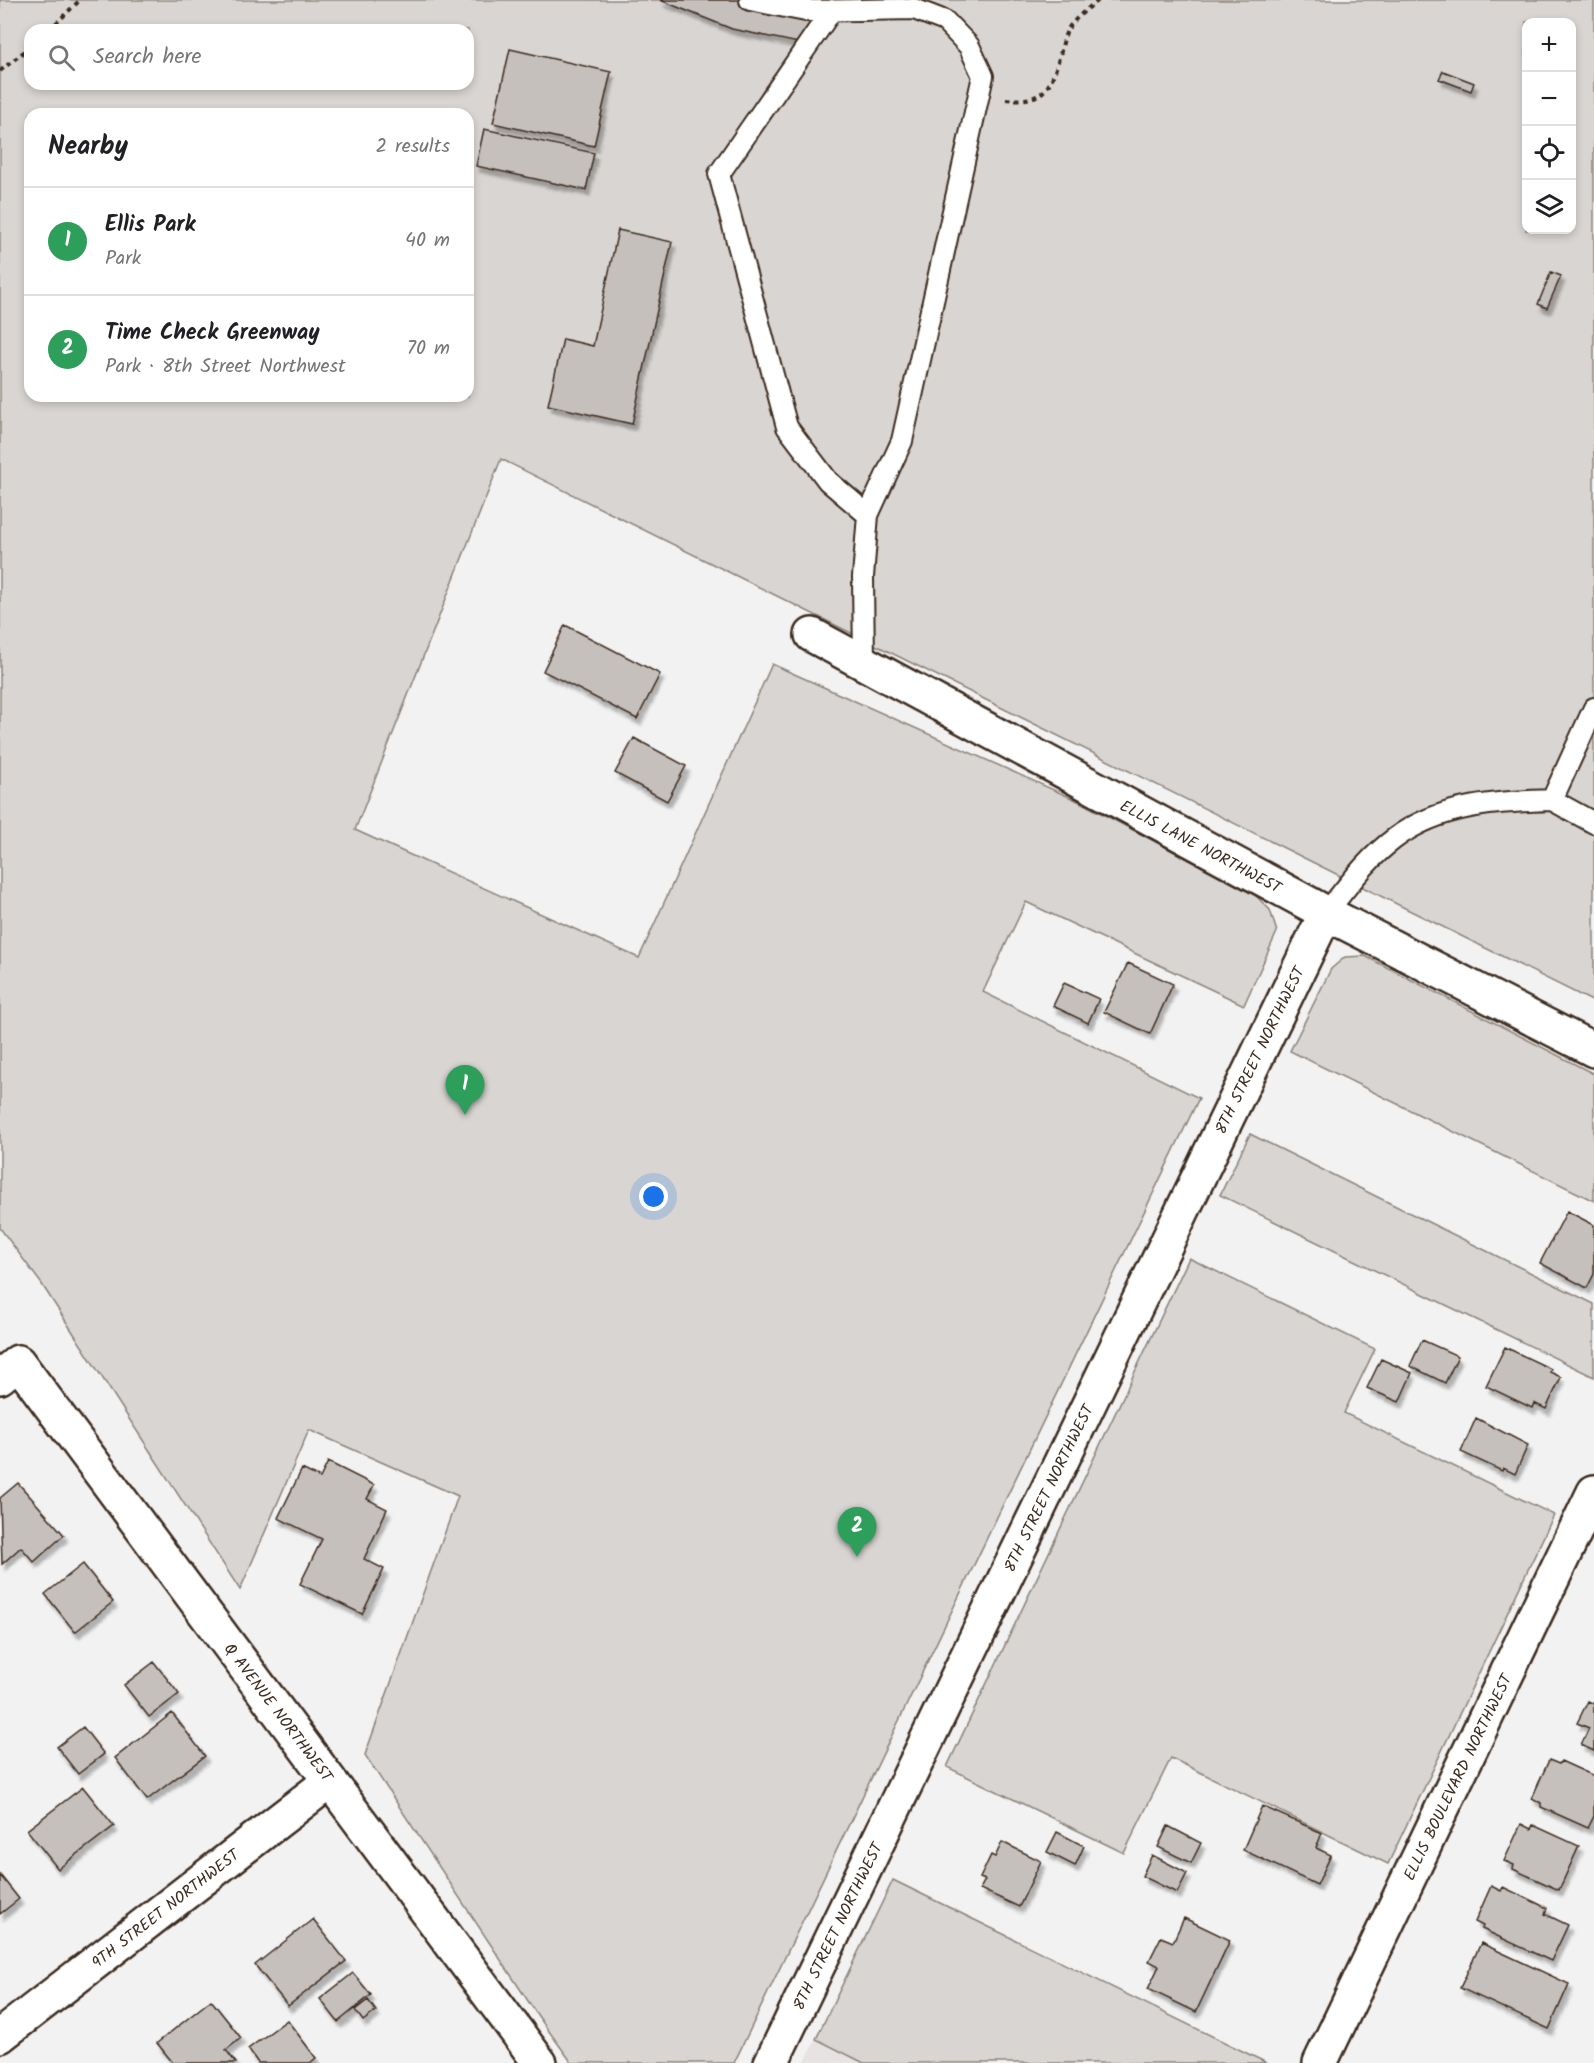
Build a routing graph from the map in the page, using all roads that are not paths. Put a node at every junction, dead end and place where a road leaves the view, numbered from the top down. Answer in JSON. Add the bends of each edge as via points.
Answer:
{"nodes":[{"id":1,"x":750,"y":0,"type":"edge"},
{"id":2,"x":832,"y":10,"type":"junction"},
{"id":3,"x":868,"y":515,"type":"junction"},
{"id":4,"x":812,"y":635,"type":"dead end"},
{"id":5,"x":864,"y":664,"type":"junction"},
{"id":6,"x":1594,"y":708,"type":"edge"},
{"id":7,"x":1552,"y":800,"type":"junction"},
{"id":8,"x":1594,"y":823,"type":"edge"},
{"id":9,"x":1326,"y":913,"type":"junction"},
{"id":10,"x":1594,"y":1050,"type":"edge"},
{"id":11,"x":9,"y":1369,"type":"edge"},
{"id":12,"x":1594,"y":1492,"type":"edge"},
{"id":13,"x":330,"y":1781,"type":"junction"},
{"id":14,"x":0,"y":2036,"type":"edge"},
{"id":15,"x":540,"y":2063,"type":"edge"},
{"id":16,"x":771,"y":2063,"type":"edge"},
{"id":17,"x":1320,"y":2063,"type":"edge"}],
"edges":[{"from":1,"to":2,"type":"lane","via":[[806,11]]},
{"from":2,"to":3,"type":"lane","via":[[719,174],[787,426],[828,481]]},
{"from":2,"to":3,"type":"lane","via":[[914,9],[945,21],[969,46],[983,76],[902,441]]},
{"from":3,"to":5,"type":"lane","via":[[862,577]]},
{"from":4,"to":5,"type":"street","name":"ELLIS LANE NORTHWEST"},
{"from":5,"to":9,"type":"street","name":"ELLIS LANE NORTHWEST"},
{"from":6,"to":7,"type":"lane"},
{"from":7,"to":8,"type":"lane"},
{"from":7,"to":9,"type":"lane","via":[[1491,802],[1441,814],[1395,837]]},
{"from":9,"to":10,"type":"street","name":"ELLIS LANE NORTHWEST"},
{"from":9,"to":16,"type":"street","name":"8TH STREET NORTHWEST"},
{"from":11,"to":13,"type":"street","name":"Q AVENUE NORTHWEST"},
{"from":12,"to":17,"type":"street","name":"ELLIS BOULEVARD NORTHWEST"},
{"from":13,"to":14,"type":"street","name":"9TH STREET NORTHWEST"},
{"from":13,"to":15,"type":"street","name":"Q AVENUE NORTHWEST"}]}
